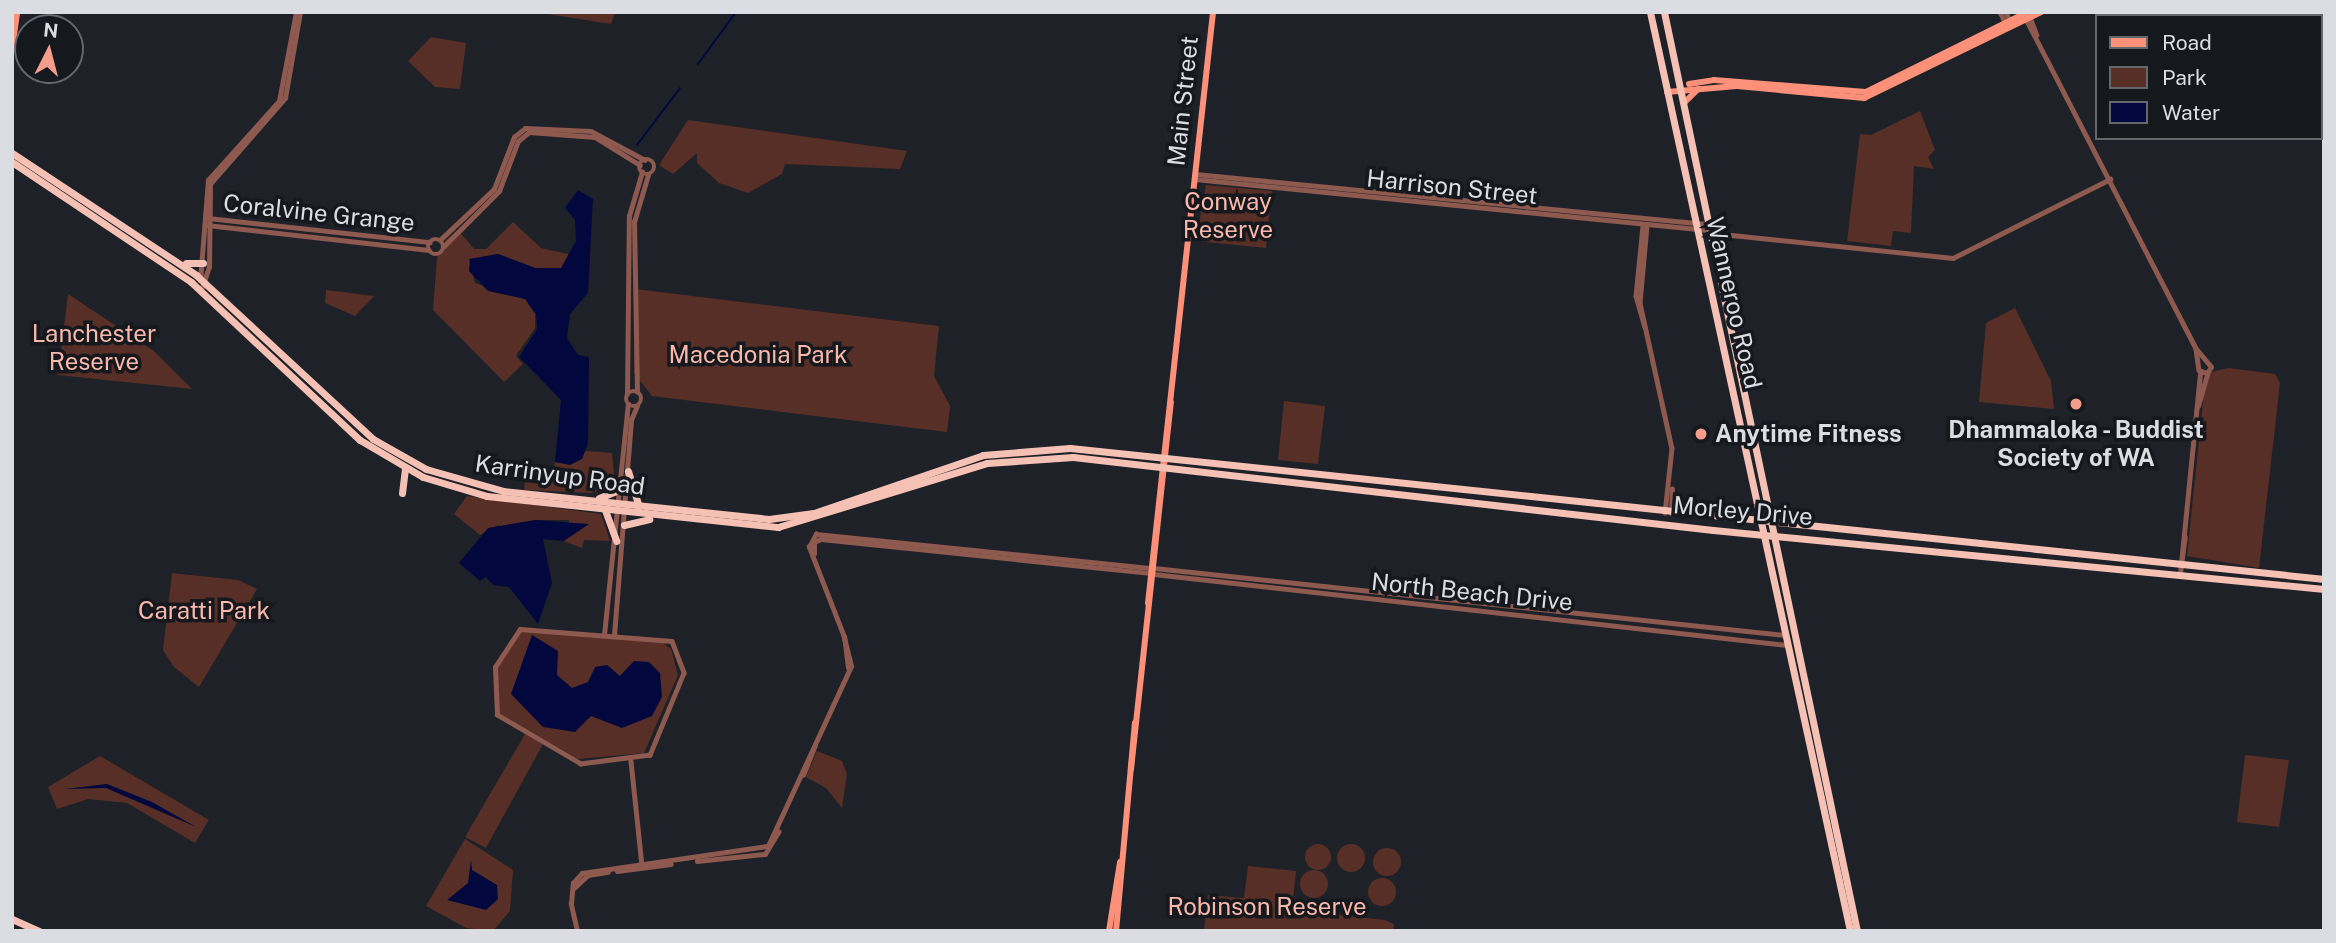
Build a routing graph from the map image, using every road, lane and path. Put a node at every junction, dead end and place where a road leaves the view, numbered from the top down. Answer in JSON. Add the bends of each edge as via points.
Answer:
{"nodes":[{"id":1,"x":17,"y":12,"type":"edge"},
{"id":2,"x":298,"y":12,"type":"edge"},
{"id":3,"x":1213,"y":12,"type":"edge"},
{"id":4,"x":1650,"y":12,"type":"edge"},
{"id":5,"x":1664,"y":12,"type":"edge"},
{"id":6,"x":2000,"y":12,"type":"edge"},
{"id":7,"x":2006,"y":12,"type":"edge"},
{"id":8,"x":2042,"y":12,"type":"edge"},
{"id":9,"x":2028,"y":15,"type":"edge"},
{"id":10,"x":2009,"y":25,"type":"junction"},
{"id":11,"x":12,"y":49,"type":"edge"},
{"id":12,"x":1677,"y":71,"type":"junction"},
{"id":13,"x":1696,"y":82,"type":"junction"},
{"id":14,"x":1707,"y":85,"type":"junction"},
{"id":15,"x":1681,"y":88,"type":"junction"},
{"id":16,"x":1667,"y":91,"type":"junction"},
{"id":17,"x":1684,"y":103,"type":"junction"},
{"id":18,"x":12,"y":153,"type":"edge"},
{"id":19,"x":645,"y":160,"type":"junction"},
{"id":20,"x":12,"y":162,"type":"edge"},
{"id":21,"x":640,"y":165,"type":"junction"},
{"id":22,"x":12,"y":169,"type":"edge"},
{"id":23,"x":642,"y":172,"type":"junction"},
{"id":24,"x":648,"y":175,"type":"junction"},
{"id":25,"x":1194,"y":176,"type":"junction"},
{"id":26,"x":38,"y":179,"type":"junction"},
{"id":27,"x":2110,"y":179,"type":"junction"},
{"id":28,"x":206,"y":221,"type":"junction"},
{"id":29,"x":1645,"y":224,"type":"junction"},
{"id":30,"x":1702,"y":228,"type":"junction"},
{"id":31,"x":1721,"y":234,"type":"dead end"},
{"id":32,"x":440,"y":240,"type":"junction"},
{"id":33,"x":430,"y":242,"type":"junction"},
{"id":34,"x":444,"y":246,"type":"junction"},
{"id":35,"x":429,"y":250,"type":"junction"},
{"id":36,"x":169,"y":257,"type":"junction"},
{"id":37,"x":203,"y":263,"type":"junction"},
{"id":38,"x":201,"y":285,"type":"junction"},
{"id":39,"x":274,"y":351,"type":"junction"},
{"id":40,"x":2203,"y":364,"type":"junction"},
{"id":41,"x":2200,"y":372,"type":"junction"},
{"id":42,"x":2207,"y":373,"type":"junction"},
{"id":43,"x":289,"y":375,"type":"junction"},
{"id":44,"x":637,"y":392,"type":"junction"},
{"id":45,"x":628,"y":394,"type":"junction"},
{"id":46,"x":628,"y":404,"type":"junction"},
{"id":47,"x":637,"y":406,"type":"junction"},
{"id":48,"x":2198,"y":407,"type":"junction"},
{"id":49,"x":629,"y":420,"type":"junction"},
{"id":50,"x":1163,"y":462,"type":"junction"},
{"id":51,"x":405,"y":468,"type":"junction"},
{"id":52,"x":628,"y":471,"type":"junction"},
{"id":53,"x":621,"y":489,"type":"junction"},
{"id":54,"x":402,"y":493,"type":"dead end"},
{"id":55,"x":574,"y":499,"type":"junction"},
{"id":56,"x":639,"y":506,"type":"junction"},
{"id":57,"x":622,"y":508,"type":"junction"},
{"id":58,"x":605,"y":510,"type":"junction"},
{"id":59,"x":1668,"y":514,"type":"junction"},
{"id":60,"x":1684,"y":516,"type":"junction"},
{"id":61,"x":667,"y":517,"type":"junction"},
{"id":62,"x":1760,"y":521,"type":"junction"},
{"id":63,"x":1769,"y":522,"type":"junction"},
{"id":64,"x":624,"y":525,"type":"junction"},
{"id":65,"x":1713,"y":530,"type":"junction"},
{"id":66,"x":1763,"y":534,"type":"junction"},
{"id":67,"x":1773,"y":535,"type":"junction"},
{"id":68,"x":1930,"y":536,"type":"junction"},
{"id":69,"x":1960,"y":540,"type":"junction"},
{"id":70,"x":616,"y":541,"type":"junction"},
{"id":71,"x":1960,"y":554,"type":"junction"},
{"id":72,"x":1994,"y":556,"type":"junction"},
{"id":73,"x":2181,"y":564,"type":"junction"},
{"id":74,"x":1151,"y":571,"type":"junction"},
{"id":75,"x":612,"y":572,"type":"junction"},
{"id":76,"x":621,"y":572,"type":"junction"},
{"id":77,"x":2180,"y":574,"type":"junction"},
{"id":78,"x":2324,"y":579,"type":"edge"},
{"id":79,"x":2324,"y":589,"type":"edge"},
{"id":80,"x":609,"y":600,"type":"junction"},
{"id":81,"x":617,"y":601,"type":"junction"},
{"id":82,"x":604,"y":635,"type":"junction"},
{"id":83,"x":1785,"y":635,"type":"junction"},
{"id":84,"x":614,"y":636,"type":"junction"},
{"id":85,"x":1787,"y":645,"type":"junction"},
{"id":86,"x":631,"y":761,"type":"junction"},
{"id":87,"x":1120,"y":862,"type":"junction"},
{"id":88,"x":643,"y":866,"type":"junction"},
{"id":89,"x":12,"y":920,"type":"edge"},
{"id":90,"x":39,"y":931,"type":"edge"},
{"id":91,"x":577,"y":931,"type":"edge"},
{"id":92,"x":1109,"y":931,"type":"edge"},
{"id":93,"x":1116,"y":931,"type":"edge"},
{"id":94,"x":1850,"y":931,"type":"edge"},
{"id":95,"x":1857,"y":931,"type":"edge"}],
"edges":[{"from":1,"to":11,"type":"main road"},
{"from":2,"to":28,"type":"street","via":[[282,94],[213,170]]},
{"from":3,"to":25,"type":"main road","name":"Main Street"},
{"from":4,"to":16,"type":"highway","name":"Wanneroo Road"},
{"from":5,"to":12,"type":"highway","name":"Wanneroo Road"},
{"from":6,"to":10,"type":"street"},
{"from":7,"to":10,"type":"street"},
{"from":8,"to":9,"type":"main road"},
{"from":9,"to":10,"type":"main road"},
{"from":9,"to":27,"type":"street"},
{"from":10,"to":13,"type":"main road","via":[[1866,92]]},
{"from":10,"to":14,"type":"main road","via":[[1864,98]]},
{"from":12,"to":13,"type":"main road"},
{"from":12,"to":15,"type":"highway","name":"Wanneroo Road"},
{"from":13,"to":15,"type":"main road"},
{"from":14,"to":15,"type":"main road"},
{"from":14,"to":17,"type":"main road"},
{"from":15,"to":16,"type":"main road"},
{"from":15,"to":17,"type":"highway","name":"Wanneroo Road"},
{"from":16,"to":30,"type":"highway","name":"Wanneroo Road"},
{"from":17,"to":30,"type":"highway","name":"Wanneroo Road"},
{"from":18,"to":36,"type":"highway","name":"Karrinyup Road"},
{"from":19,"to":21,"type":"street"},
{"from":19,"to":24,"type":"street","via":[[654,164]]},
{"from":19,"to":32,"type":"street","name":"Coralvine Grange","via":[[591,131],[524,128],[514,137],[494,189]]},
{"from":20,"to":26,"type":"highway","name":"Karrinyup Road"},
{"from":21,"to":23,"type":"street"},
{"from":21,"to":34,"type":"street","name":"Coralvine Grange","via":[[595,136],[529,132],[518,141],[499,191]]},
{"from":22,"to":26,"type":"highway"},
{"from":23,"to":24,"type":"street"},
{"from":23,"to":45,"type":"street","via":[[628,238]]},
{"from":24,"to":44,"type":"street","via":[[634,222]]},
{"from":25,"to":29,"type":"street","name":"Harrison Street"},
{"from":25,"to":50,"type":"main road","name":"Main Street"},
{"from":26,"to":38,"type":"highway","name":"Karrinyup Road"},
{"from":27,"to":31,"type":"street","via":[[1952,258]]},
{"from":27,"to":40,"type":"street"},
{"from":28,"to":33,"type":"street","name":"Coralvine Grange"},
{"from":28,"to":35,"type":"street","name":"Coralvine Grange"},
{"from":28,"to":37,"type":"street"},
{"from":28,"to":38,"type":"street"},
{"from":29,"to":30,"type":"street","name":"Harrison Street"},
{"from":29,"to":59,"type":"street","via":[[1639,279],[1645,327],[1665,407],[1672,488]]},
{"from":30,"to":62,"type":"highway","name":"Wanneroo Road"},
{"from":30,"to":63,"type":"highway","name":"Wanneroo Road"},
{"from":32,"to":33,"type":"street","name":"Coralvine Grange"},
{"from":32,"to":34,"type":"street","name":"Coralvine Grange"},
{"from":33,"to":35,"type":"street","name":"Coralvine Grange"},
{"from":34,"to":35,"type":"street","name":"Coralvine Grange","via":[[439,255]]},
{"from":36,"to":37,"type":"highway","via":[[193,267]]},
{"from":36,"to":38,"type":"highway","name":"Karrinyup Road"},
{"from":37,"to":38,"type":"street"},
{"from":38,"to":39,"type":"highway","name":"Karrinyup Road"},
{"from":38,"to":43,"type":"highway","name":"Karrinyup Road"},
{"from":39,"to":43,"type":"highway"},
{"from":39,"to":55,"type":"highway","name":"Karrinyup Road","via":[[359,428],[411,462],[475,485]]},
{"from":40,"to":41,"type":"street"},
{"from":40,"to":42,"type":"street"},
{"from":41,"to":42,"type":"street"},
{"from":41,"to":48,"type":"street"},
{"from":42,"to":48,"type":"street"},
{"from":43,"to":51,"type":"highway","name":"Karrinyup Road","via":[[360,440]]},
{"from":44,"to":45,"type":"street"},
{"from":44,"to":47,"type":"street"},
{"from":45,"to":46,"type":"street"},
{"from":46,"to":47,"type":"street"},
{"from":46,"to":49,"type":"street"},
{"from":47,"to":49,"type":"street"},
{"from":48,"to":73,"type":"street"},
{"from":49,"to":52,"type":"street"},
{"from":49,"to":53,"type":"street"},
{"from":50,"to":56,"type":"highway","name":"Karrinyup Road","via":[[1007,450],[780,519]]},
{"from":50,"to":59,"type":"highway","name":"Morley Drive"},
{"from":50,"to":61,"type":"highway","name":"Karrinyup Road","via":[[1025,457],[972,467],[799,524]]},
{"from":50,"to":65,"type":"highway","name":"Morley Drive"},
{"from":50,"to":74,"type":"main road","name":"Main Street"},
{"from":51,"to":54,"type":"highway"},
{"from":51,"to":58,"type":"highway","name":"Karrinyup Road","via":[[487,496]]},
{"from":52,"to":56,"type":"highway"},
{"from":52,"to":57,"type":"street"},
{"from":53,"to":55,"type":"highway"},
{"from":53,"to":57,"type":"street"},
{"from":55,"to":57,"type":"highway","name":"Karrinyup Road"},
{"from":56,"to":57,"type":"highway","name":"Karrinyup Road"},
{"from":57,"to":58,"type":"highway","name":"Karrinyup Road"},
{"from":57,"to":61,"type":"highway","name":"Karrinyup Road"},
{"from":57,"to":64,"type":"street"},
{"from":57,"to":70,"type":"street"},
{"from":58,"to":70,"type":"highway"},
{"from":59,"to":60,"type":"highway","name":"Morley Drive"},
{"from":60,"to":62,"type":"highway","name":"Morley Drive"},
{"from":60,"to":65,"type":"highway","via":[[1707,520]]},
{"from":61,"to":64,"type":"highway"},
{"from":62,"to":63,"type":"highway","name":"Morley Drive"},
{"from":62,"to":66,"type":"highway","name":"Wanneroo Road"},
{"from":63,"to":67,"type":"highway","name":"Wanneroo Road"},
{"from":63,"to":68,"type":"highway","name":"Morley Drive"},
{"from":64,"to":76,"type":"street"},
{"from":65,"to":66,"type":"highway","name":"Morley Drive"},
{"from":66,"to":67,"type":"highway","name":"Morley Drive"},
{"from":66,"to":83,"type":"highway","name":"Wanneroo Road"},
{"from":67,"to":71,"type":"highway","name":"Morley Drive"},
{"from":67,"to":95,"type":"highway","name":"Wanneroo Road"},
{"from":68,"to":69,"type":"highway","name":"Morley Drive"},
{"from":68,"to":71,"type":"highway","via":[[1954,544]]},
{"from":69,"to":72,"type":"highway","via":[[1964,549]]},
{"from":69,"to":73,"type":"highway","name":"Morley Drive"},
{"from":70,"to":75,"type":"street"},
{"from":71,"to":72,"type":"highway","name":"Morley Drive"},
{"from":72,"to":77,"type":"highway","name":"Morley Drive"},
{"from":73,"to":77,"type":"street"},
{"from":73,"to":78,"type":"highway","name":"Morley Drive"},
{"from":74,"to":83,"type":"street","name":"North Beach Drive"},
{"from":74,"to":85,"type":"street","name":"North Beach Drive"},
{"from":74,"to":87,"type":"main road","name":"Main Street"},
{"from":74,"to":88,"type":"street","name":"North Beach Drive","via":[[821,536],[810,540],[844,637],[847,672],[778,831],[765,854]]},
{"from":75,"to":76,"type":"street"},
{"from":75,"to":80,"type":"street"},
{"from":76,"to":81,"type":"street"},
{"from":77,"to":79,"type":"highway","name":"Morley Drive"},
{"from":80,"to":81,"type":"street"},
{"from":80,"to":82,"type":"street"},
{"from":81,"to":84,"type":"street"},
{"from":82,"to":84,"type":"street"},
{"from":82,"to":86,"type":"street","via":[[520,629],[495,667],[493,708],[580,764]]},
{"from":83,"to":85,"type":"highway","name":"Wanneroo Road"},
{"from":84,"to":86,"type":"street","via":[[672,641],[684,673],[650,755]]},
{"from":85,"to":94,"type":"highway","name":"Wanneroo Road"},
{"from":86,"to":88,"type":"street"},
{"from":87,"to":92,"type":"main road","name":"Main Street"},
{"from":87,"to":93,"type":"main road","name":"Main Street"},
{"from":88,"to":91,"type":"street","via":[[588,875],[574,888]]},
{"from":89,"to":90,"type":"highway"}]}
